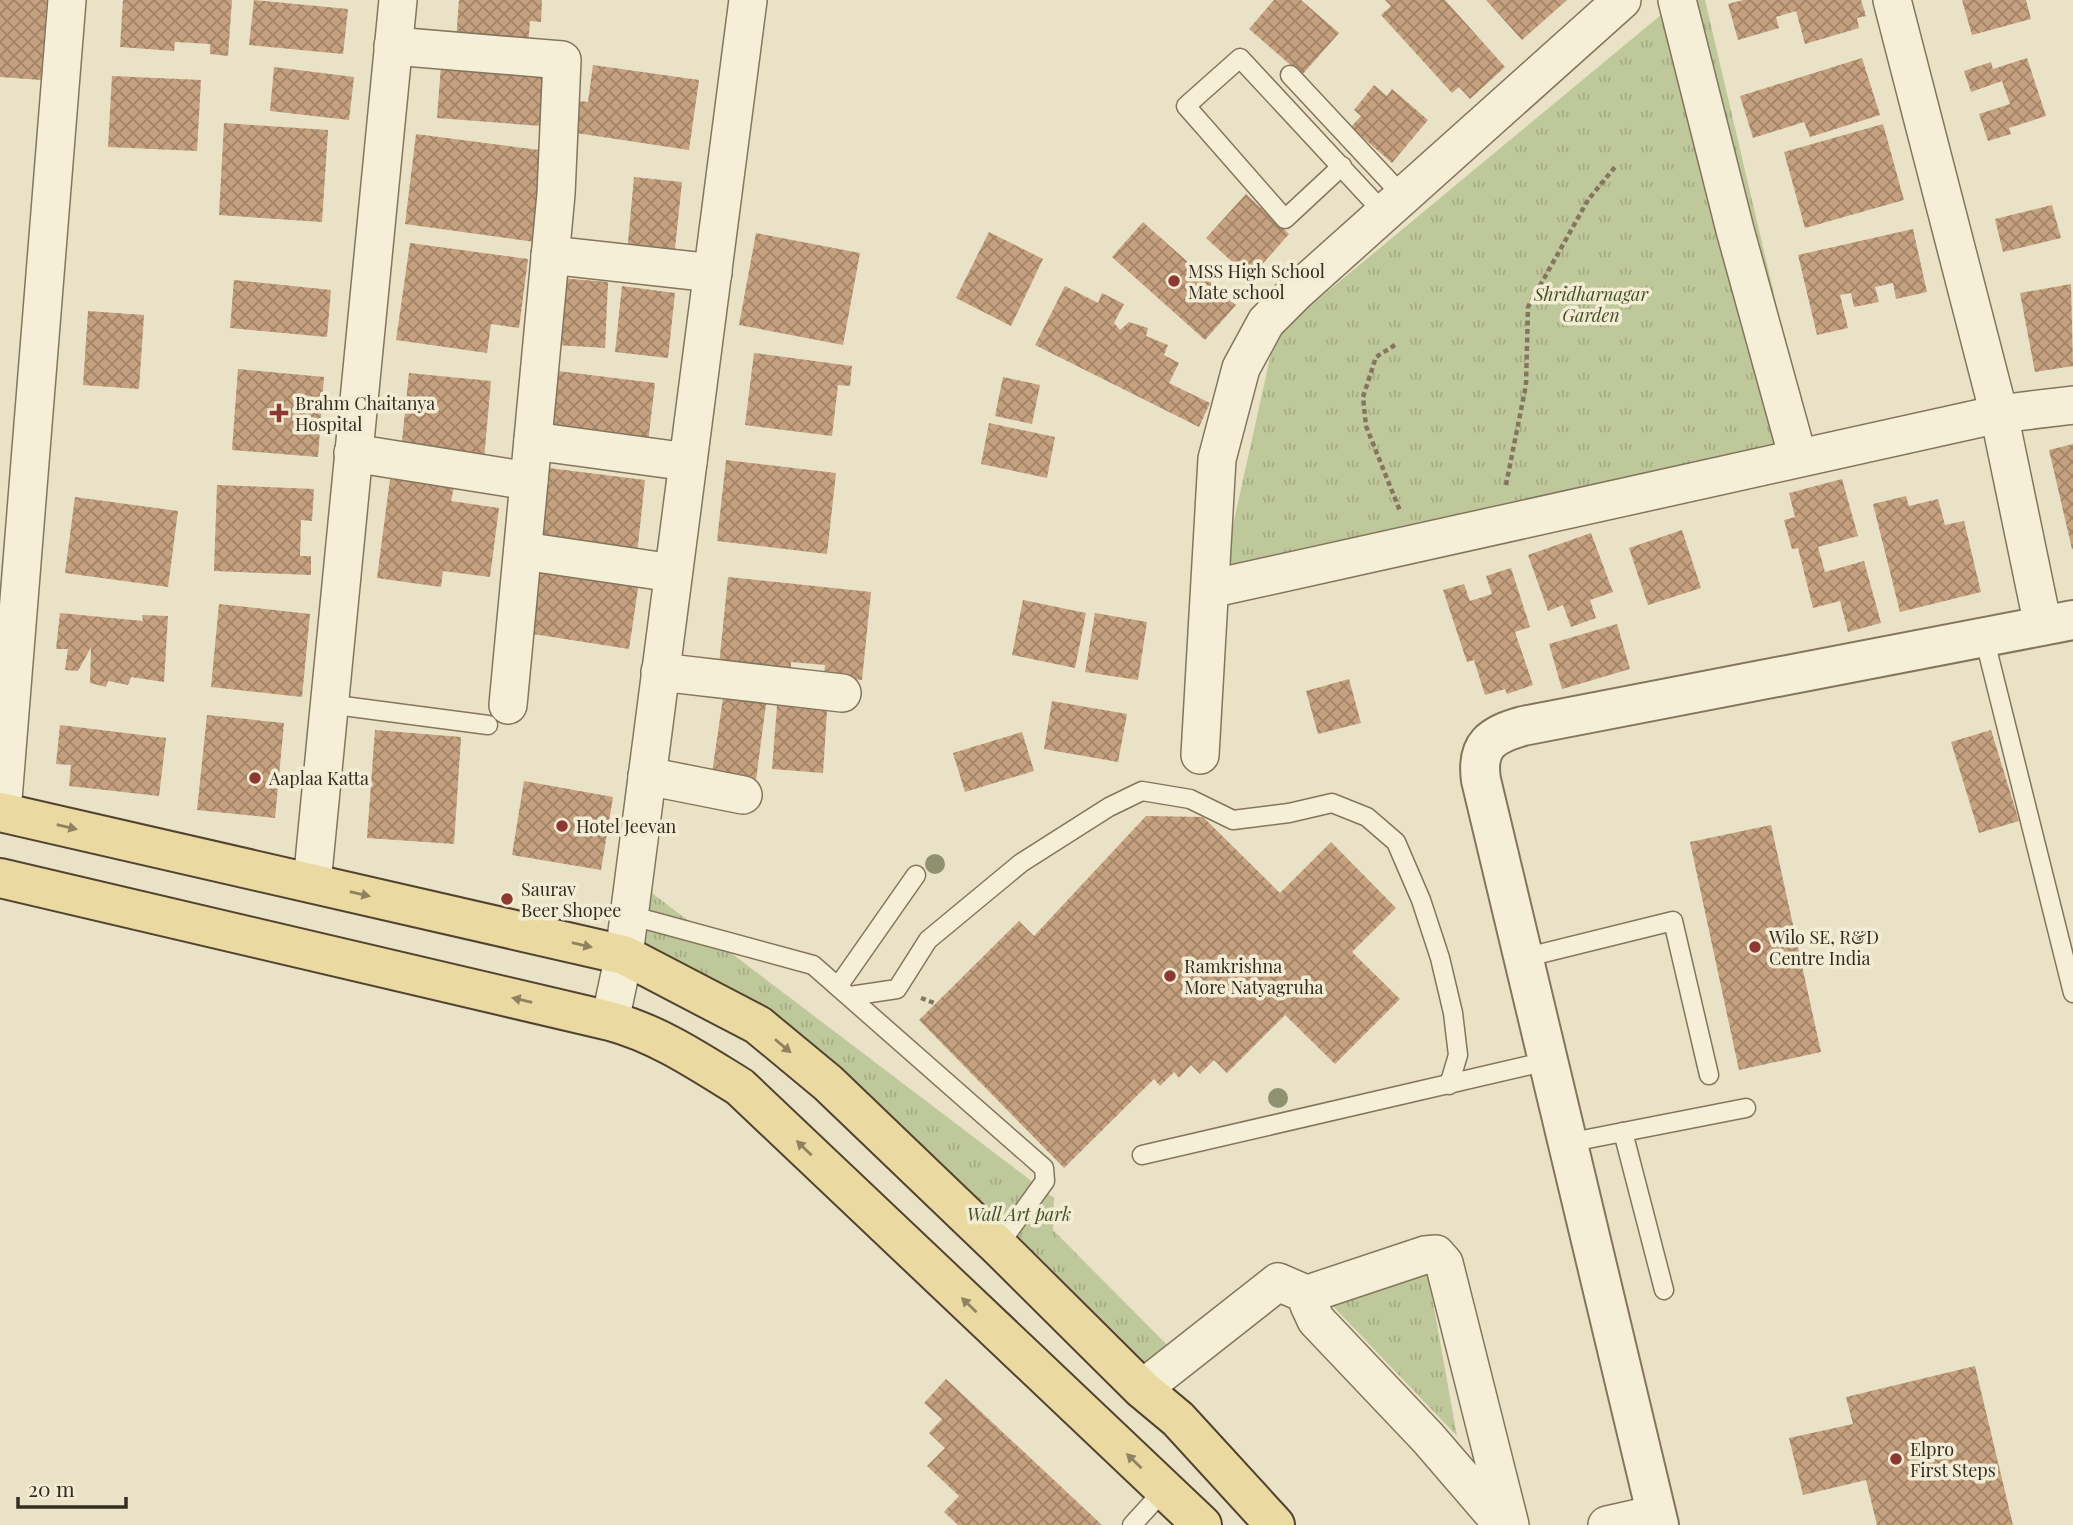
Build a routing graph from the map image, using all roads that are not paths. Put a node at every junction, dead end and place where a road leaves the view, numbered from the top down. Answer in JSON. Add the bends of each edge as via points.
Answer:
{"nodes":[{"id":1,"x":67,"y":0,"type":"edge"},
{"id":2,"x":398,"y":0,"type":"edge"},
{"id":3,"x":748,"y":0,"type":"edge"},
{"id":4,"x":1622,"y":0,"type":"edge"},
{"id":5,"x":1677,"y":0,"type":"edge"},
{"id":6,"x":1892,"y":0,"type":"edge"},
{"id":7,"x":393,"y":46,"type":"junction"},
{"id":8,"x":1290,"y":75,"type":"dead end"},
{"id":9,"x":1342,"y":166,"type":"junction"},
{"id":10,"x":1394,"y":205,"type":"junction"},
{"id":11,"x":550,"y":255,"type":"junction"},
{"id":12,"x":713,"y":273,"type":"junction"},
{"id":13,"x":2073,"y":405,"type":"edge"},
{"id":14,"x":1998,"y":414,"type":"junction"},
{"id":15,"x":533,"y":441,"type":"junction"},
{"id":16,"x":354,"y":453,"type":"junction"},
{"id":17,"x":1798,"y":458,"type":"junction"},
{"id":18,"x":688,"y":462,"type":"junction"},
{"id":19,"x":529,"y":481,"type":"junction"},
{"id":20,"x":523,"y":551,"type":"junction"},
{"id":21,"x":673,"y":573,"type":"junction"},
{"id":22,"x":1210,"y":589,"type":"junction"},
{"id":23,"x":2058,"y":623,"type":"edge"},
{"id":24,"x":1984,"y":637,"type":"junction"},
{"id":25,"x":660,"y":672,"type":"junction"},
{"id":26,"x":842,"y":693,"type":"dead end"},
{"id":27,"x":328,"y":704,"type":"junction"},
{"id":28,"x":498,"y":715,"type":"joint"},
{"id":29,"x":1200,"y":755,"type":"dead end"},
{"id":30,"x":647,"y":776,"type":"junction"},
{"id":31,"x":743,"y":795,"type":"dead end"},
{"id":32,"x":1,"y":812,"type":"edge"},
{"id":33,"x":916,"y":875,"type":"dead end"},
{"id":34,"x":0,"y":878,"type":"edge"},
{"id":35,"x":312,"y":883,"type":"junction"},
{"id":36,"x":629,"y":915,"type":"junction"},
{"id":37,"x":624,"y":955,"type":"junction"},
{"id":38,"x":1523,"y":958,"type":"junction"},
{"id":39,"x":844,"y":990,"type":"junction"},
{"id":40,"x":2073,"y":993,"type":"edge"},
{"id":41,"x":610,"y":1021,"type":"junction"},
{"id":42,"x":1549,"y":1061,"type":"junction"},
{"id":43,"x":1709,"y":1075,"type":"dead end"},
{"id":44,"x":1449,"y":1085,"type":"junction"},
{"id":45,"x":1746,"y":1108,"type":"dead end"},
{"id":46,"x":1622,"y":1132,"type":"junction"},
{"id":47,"x":1567,"y":1143,"type":"junction"},
{"id":48,"x":1142,"y":1155,"type":"dead end"},
{"id":49,"x":998,"y":1246,"type":"junction"},
{"id":50,"x":1664,"y":1290,"type":"dead end"},
{"id":51,"x":1313,"y":1297,"type":"junction"},
{"id":52,"x":1142,"y":1389,"type":"junction"},
{"id":53,"x":1164,"y":1490,"type":"junction"},
{"id":54,"x":1657,"y":1520,"type":"edge"},
{"id":55,"x":1132,"y":1525,"type":"edge"},
{"id":56,"x":1202,"y":1525,"type":"edge"},
{"id":57,"x":1276,"y":1525,"type":"edge"},
{"id":58,"x":1503,"y":1525,"type":"edge"},
{"id":59,"x":1510,"y":1525,"type":"edge"},
{"id":60,"x":1607,"y":1525,"type":"edge"}],
"edges":[{"from":1,"to":32,"type":"street"},
{"from":2,"to":7,"type":"street"},
{"from":3,"to":12,"type":"street"},
{"from":4,"to":10,"type":"street"},
{"from":5,"to":17,"type":"street","via":[[1734,230]]},
{"from":6,"to":14,"type":"street"},
{"from":7,"to":11,"type":"street","via":[[562,60]]},
{"from":7,"to":16,"type":"street"},
{"from":8,"to":10,"type":"lane"},
{"from":9,"to":9,"type":"lane","via":[[1240,58],[1186,106],[1284,219]]},
{"from":9,"to":10,"type":"lane"},
{"from":10,"to":22,"type":"street","via":[[1266,322],[1241,368],[1217,459]]},
{"from":11,"to":12,"type":"street"},
{"from":11,"to":15,"type":"street"},
{"from":12,"to":18,"type":"street"},
{"from":13,"to":14,"type":"street"},
{"from":14,"to":17,"type":"street"},
{"from":14,"to":23,"type":"street"},
{"from":15,"to":18,"type":"street"},
{"from":15,"to":19,"type":"street"},
{"from":16,"to":19,"type":"street"},
{"from":16,"to":27,"type":"street"},
{"from":17,"to":22,"type":"street"},
{"from":18,"to":21,"type":"street"},
{"from":19,"to":20,"type":"street"},
{"from":20,"to":21,"type":"street"},
{"from":20,"to":28,"type":"street"},
{"from":21,"to":25,"type":"street"},
{"from":22,"to":29,"type":"street"},
{"from":23,"to":24,"type":"street"},
{"from":24,"to":38,"type":"street","via":[[1523,726],[1493,737],[1480,755],[1481,780]]},
{"from":24,"to":40,"type":"lane"},
{"from":25,"to":26,"type":"street"},
{"from":25,"to":30,"type":"street"},
{"from":27,"to":28,"type":"lane"},
{"from":27,"to":35,"type":"street"},
{"from":30,"to":31,"type":"street"},
{"from":30,"to":36,"type":"street"},
{"from":32,"to":35,"type":"main road","one_way":true},
{"from":33,"to":39,"type":"lane"},
{"from":41,"to":34,"type":"main road","one_way":true},
{"from":35,"to":37,"type":"main road","one_way":true},
{"from":36,"to":37,"type":"street"},
{"from":36,"to":39,"type":"lane","via":[[813,965]]},
{"from":37,"to":41,"type":"street"},
{"from":37,"to":49,"type":"main road","one_way":true,"via":[[758,1025],[828,1083]]},
{"from":38,"to":42,"type":"street"},
{"from":38,"to":43,"type":"lane","via":[[1673,921]]},
{"from":39,"to":44,"type":"lane","via":[[897,989],[928,940],[1021,863],[1108,807],[1142,791],[1190,799],[1233,820],[1332,803],[1367,817],[1396,842],[1421,900],[1453,1013],[1458,1055]]},
{"from":39,"to":49,"type":"lane","via":[[1044,1168],[1045,1181]]},
{"from":53,"to":41,"type":"main road","one_way":true,"via":[[740,1087],[682,1051],[634,1027]]},
{"from":42,"to":44,"type":"lane"},
{"from":42,"to":47,"type":"street"},
{"from":44,"to":48,"type":"lane"},
{"from":45,"to":46,"type":"lane"},
{"from":46,"to":47,"type":"lane"},
{"from":46,"to":50,"type":"lane"},
{"from":47,"to":54,"type":"street"},
{"from":49,"to":52,"type":"main road"},
{"from":51,"to":52,"type":"street","via":[[1278,1282]]},
{"from":51,"to":58,"type":"street","via":[[1309,1305],[1316,1320]]},
{"from":51,"to":59,"type":"street","via":[[1317,1291],[1425,1255],[1436,1254],[1444,1263]]},
{"from":52,"to":57,"type":"main road","via":[[1178,1419]]},
{"from":53,"to":55,"type":"lane"},
{"from":53,"to":56,"type":"main road"},
{"from":54,"to":60,"type":"street"}]}
